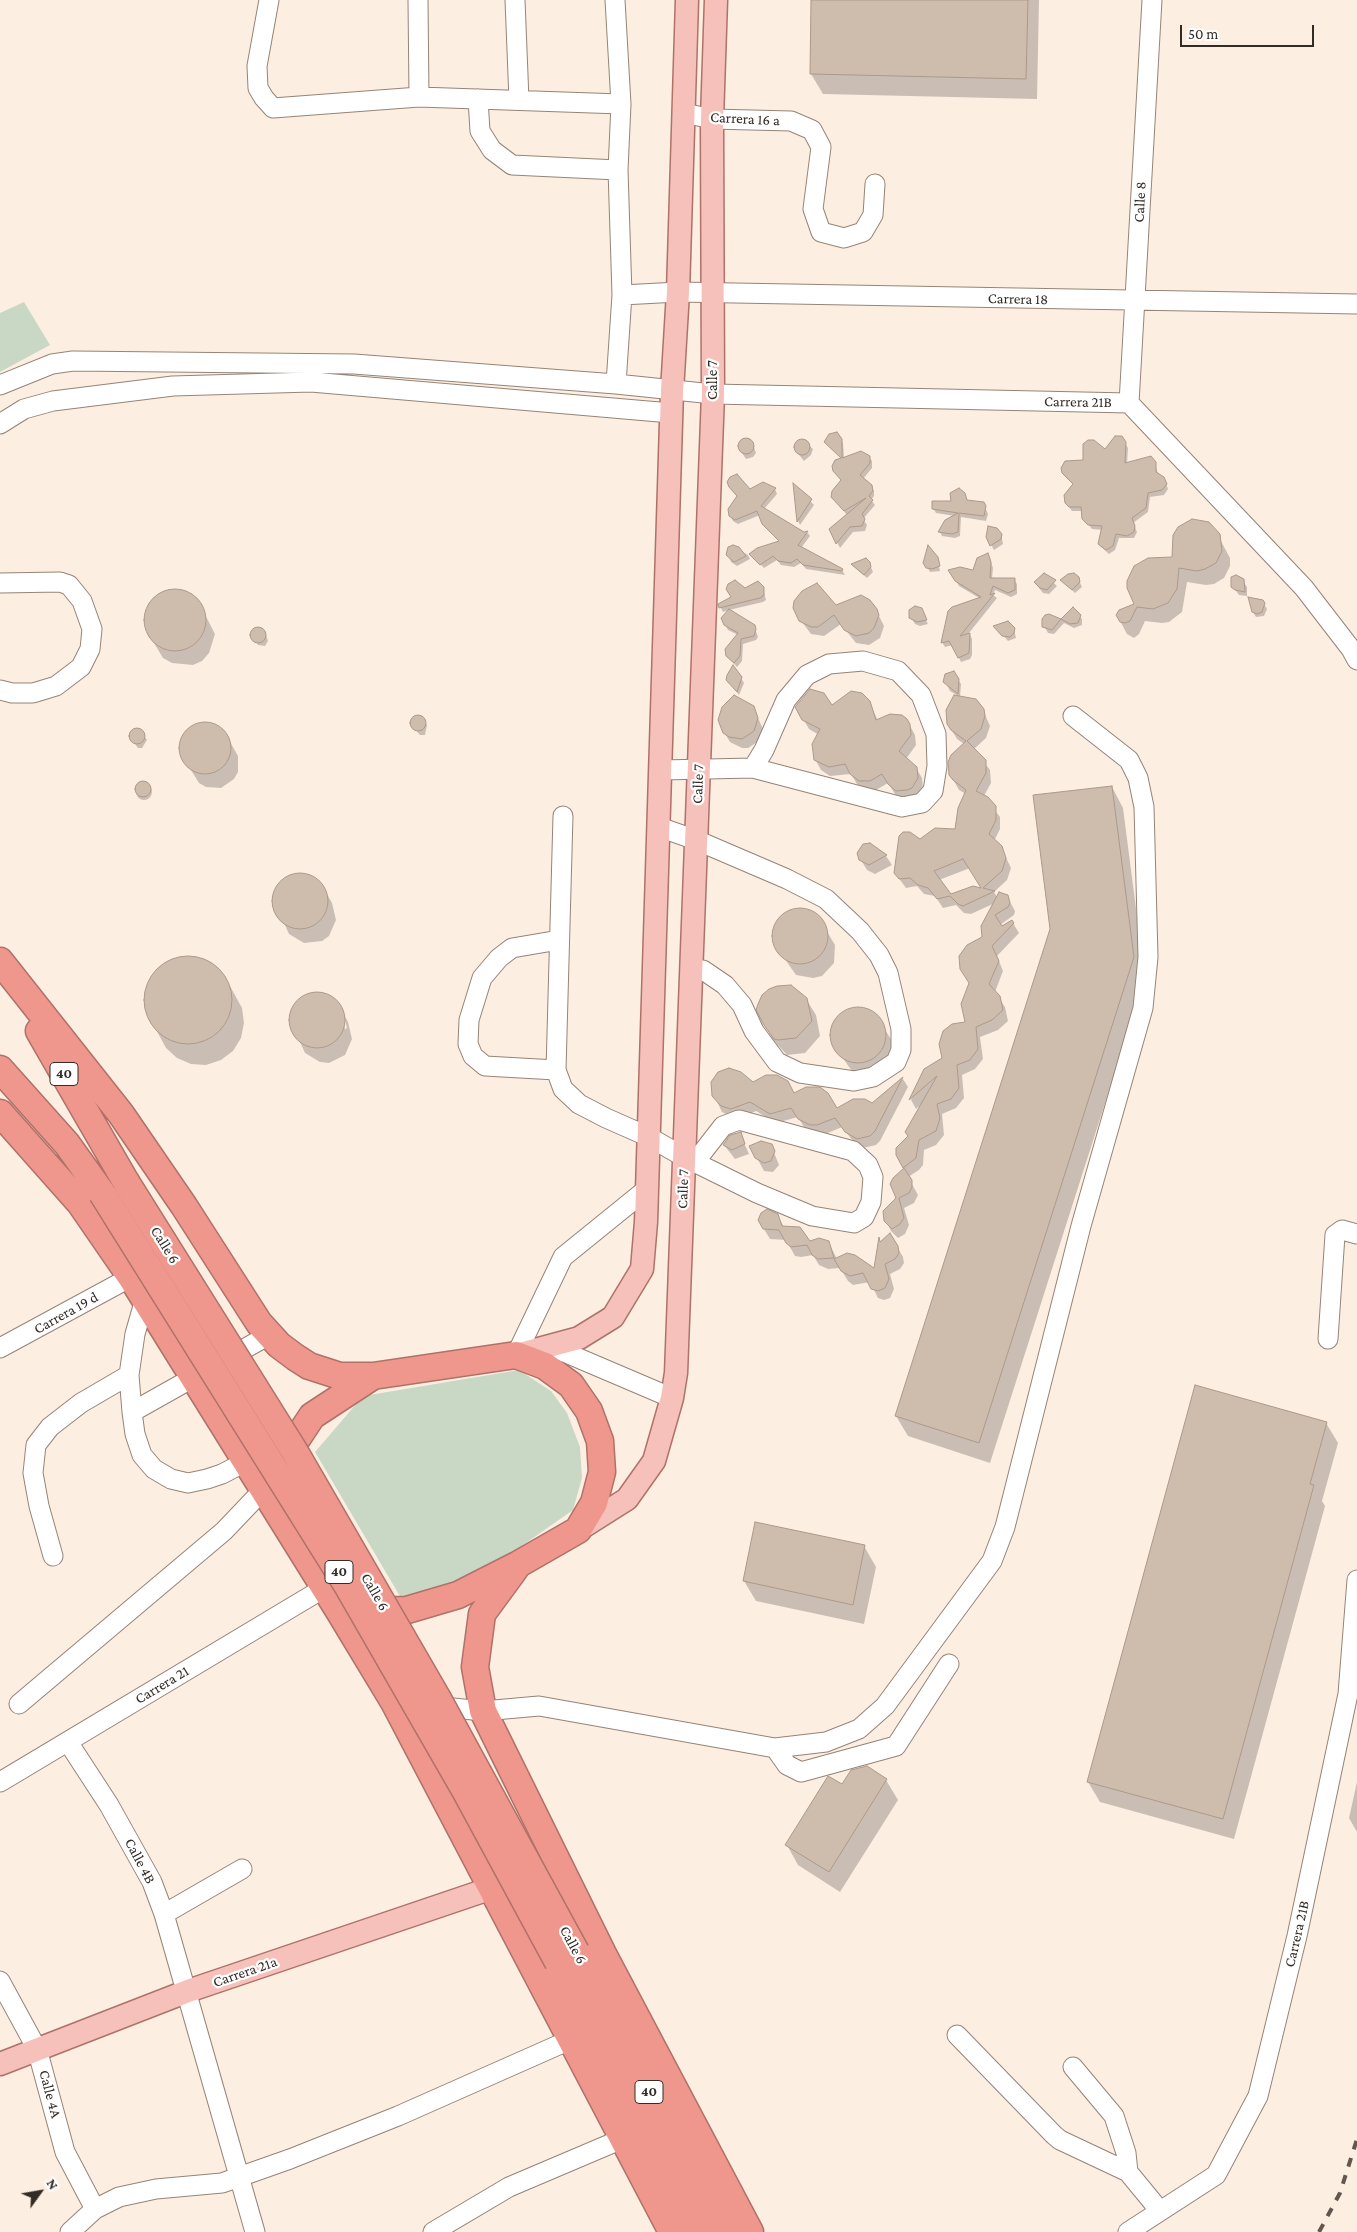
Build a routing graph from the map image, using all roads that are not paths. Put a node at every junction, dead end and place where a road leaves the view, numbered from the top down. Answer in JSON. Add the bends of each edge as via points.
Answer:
{"nodes":[{"id":1,"x":268,"y":0,"type":"edge"},
{"id":2,"x":418,"y":0,"type":"edge"},
{"id":3,"x":515,"y":0,"type":"edge"},
{"id":4,"x":615,"y":0,"type":"edge"},
{"id":5,"x":687,"y":0,"type":"edge"},
{"id":6,"x":716,"y":0,"type":"edge"},
{"id":7,"x":1152,"y":0,"type":"edge"},
{"id":8,"x":419,"y":97,"type":"junction"},
{"id":9,"x":478,"y":99,"type":"junction"},
{"id":10,"x":520,"y":100,"type":"junction"},
{"id":11,"x":621,"y":104,"type":"junction"},
{"id":12,"x":684,"y":113,"type":"junction"},
{"id":13,"x":712,"y":118,"type":"junction"},
{"id":14,"x":618,"y":170,"type":"junction"},
{"id":15,"x":875,"y":184,"type":"dead end"},
{"id":16,"x":678,"y":292,"type":"junction"},
{"id":17,"x":712,"y":294,"type":"junction"},
{"id":18,"x":622,"y":295,"type":"junction"},
{"id":19,"x":1134,"y":300,"type":"junction"},
{"id":20,"x":1357,"y":304,"type":"edge"},
{"id":21,"x":616,"y":384,"type":"junction"},
{"id":22,"x":0,"y":385,"type":"edge"},
{"id":23,"x":672,"y":390,"type":"junction"},
{"id":24,"x":713,"y":394,"type":"junction"},
{"id":25,"x":1129,"y":403,"type":"junction"},
{"id":26,"x":671,"y":413,"type":"junction"},
{"id":27,"x":0,"y":424,"type":"edge"},
{"id":28,"x":0,"y":583,"type":"edge"},
{"id":29,"x":1357,"y":660,"type":"edge"},
{"id":30,"x":0,"y":690,"type":"edge"},
{"id":31,"x":1073,"y":716,"type":"dead end"},
{"id":32,"x":753,"y":768,"type":"junction"},
{"id":33,"x":698,"y":769,"type":"junction"},
{"id":34,"x":661,"y":770,"type":"junction"},
{"id":35,"x":563,"y":816,"type":"dead end"},
{"id":36,"x":659,"y":827,"type":"junction"},
{"id":37,"x":696,"y":840,"type":"junction"},
{"id":38,"x":559,"y":940,"type":"junction"},
{"id":39,"x":0,"y":961,"type":"edge"},
{"id":40,"x":0,"y":968,"type":"edge"},
{"id":41,"x":691,"y":970,"type":"junction"},
{"id":42,"x":0,"y":1069,"type":"edge"},
{"id":43,"x":556,"y":1070,"type":"junction"},
{"id":44,"x":0,"y":1113,"type":"edge"},
{"id":45,"x":649,"y":1137,"type":"junction"},
{"id":46,"x":689,"y":1160,"type":"junction"},
{"id":47,"x":648,"y":1189,"type":"junction"},
{"id":48,"x":1357,"y":1234,"type":"edge"},
{"id":49,"x":131,"y":1277,"type":"junction"},
{"id":50,"x":145,"y":1299,"type":"junction"},
{"id":51,"x":269,"y":1336,"type":"junction"},
{"id":52,"x":1328,"y":1339,"type":"dead end"},
{"id":53,"x":550,"y":1346,"type":"junction"},
{"id":54,"x":0,"y":1348,"type":"edge"},
{"id":55,"x":516,"y":1356,"type":"junction"},
{"id":56,"x":128,"y":1375,"type":"junction"},
{"id":57,"x":373,"y":1376,"type":"junction"},
{"id":58,"x":194,"y":1378,"type":"junction"},
{"id":59,"x":672,"y":1398,"type":"junction"},
{"id":60,"x":132,"y":1412,"type":"junction"},
{"id":61,"x":247,"y":1461,"type":"junction"},
{"id":62,"x":264,"y":1490,"type":"junction"},
{"id":63,"x":578,"y":1530,"type":"junction"},
{"id":64,"x":53,"y":1556,"type":"dead end"},
{"id":65,"x":517,"y":1565,"type":"junction"},
{"id":66,"x":1357,"y":1580,"type":"edge"},
{"id":67,"x":324,"y":1588,"type":"junction"},
{"id":68,"x":339,"y":1611,"type":"junction"},
{"id":69,"x":949,"y":1664,"type":"dead end"},
{"id":70,"x":394,"y":1702,"type":"junction"},
{"id":71,"x":19,"y":1704,"type":"dead end"},
{"id":72,"x":483,"y":1711,"type":"junction"},
{"id":73,"x":68,"y":1742,"type":"junction"},
{"id":74,"x":775,"y":1748,"type":"junction"},
{"id":75,"x":0,"y":1782,"type":"edge"},
{"id":76,"x":242,"y":1869,"type":"dead end"},
{"id":77,"x":492,"y":1888,"type":"junction"},
{"id":78,"x":164,"y":1914,"type":"junction"},
{"id":79,"x":567,"y":1957,"type":"junction"},
{"id":80,"x":0,"y":1981,"type":"edge"},
{"id":81,"x":188,"y":1991,"type":"junction"},
{"id":82,"x":957,"y":2035,"type":"dead end"},
{"id":83,"x":572,"y":2040,"type":"junction"},
{"id":84,"x":37,"y":2049,"type":"junction"},
{"id":85,"x":0,"y":2064,"type":"edge"},
{"id":86,"x":1072,"y":2067,"type":"dead end"},
{"id":87,"x":622,"y":2139,"type":"junction"},
{"id":88,"x":1128,"y":2172,"type":"junction"},
{"id":89,"x":238,"y":2177,"type":"junction"},
{"id":90,"x":95,"y":2209,"type":"junction"},
{"id":91,"x":1160,"y":2211,"type":"junction"},
{"id":92,"x":70,"y":2232,"type":"edge"},
{"id":93,"x":255,"y":2232,"type":"edge"},
{"id":94,"x":433,"y":2232,"type":"edge"},
{"id":95,"x":672,"y":2232,"type":"edge"},
{"id":96,"x":695,"y":2232,"type":"edge"},
{"id":97,"x":722,"y":2232,"type":"edge"},
{"id":98,"x":750,"y":2232,"type":"edge"},
{"id":99,"x":1128,"y":2232,"type":"edge"}],
"edges":[{"from":1,"to":8,"type":"street","via":[[257,66],[258,88],[273,108]]},
{"from":2,"to":8,"type":"street"},
{"from":3,"to":10,"type":"street"},
{"from":4,"to":11,"type":"street"},
{"from":5,"to":12,"type":"main road"},
{"from":6,"to":13,"type":"main road","name":"Calle 7"},
{"from":7,"to":19,"type":"street","name":"Calle 8"},
{"from":8,"to":9,"type":"street"},
{"from":9,"to":10,"type":"street"},
{"from":9,"to":14,"type":"street","via":[[480,131],[492,150],[512,165]]},
{"from":10,"to":11,"type":"street"},
{"from":11,"to":14,"type":"street"},
{"from":12,"to":13,"type":"street","name":"Carrera 16 a"},
{"from":12,"to":16,"type":"main road"},
{"from":13,"to":15,"type":"street","name":"Carrera 16 a","via":[[791,121],[812,130],[821,147],[812,209],[821,232],[844,238],[863,232],[873,215]]},
{"from":13,"to":17,"type":"main road","name":"Calle 7"},
{"from":14,"to":18,"type":"street"},
{"from":16,"to":17,"type":"street","name":"Carrera 18"},
{"from":16,"to":18,"type":"street","name":"Carrera 18"},
{"from":16,"to":23,"type":"main road"},
{"from":17,"to":19,"type":"street","name":"Carrera 18"},
{"from":17,"to":24,"type":"main road","name":"Calle 7"},
{"from":18,"to":21,"type":"street"},
{"from":19,"to":20,"type":"street","name":"Carrera 18"},
{"from":19,"to":25,"type":"street","name":"Calle 8"},
{"from":21,"to":22,"type":"street","name":"Carrera 21B","via":[[354,364],[73,361],[52,364]]},
{"from":21,"to":23,"type":"street","name":"Carrera 21B"},
{"from":23,"to":24,"type":"street","name":"Carrera 21B"},
{"from":23,"to":26,"type":"main road"},
{"from":24,"to":25,"type":"street","name":"Carrera 21B"},
{"from":24,"to":33,"type":"main road","name":"Calle 7"},
{"from":25,"to":29,"type":"street","name":"Carrera 21B","via":[[1304,588]]},
{"from":26,"to":27,"type":"street","via":[[311,382],[173,386],[52,401],[24,409]]},
{"from":26,"to":34,"type":"main road"},
{"from":28,"to":30,"type":"street","via":[[60,582],[69,585],[82,601],[92,629],[90,649],[81,667],[56,686],[33,693]]},
{"from":31,"to":74,"type":"street","via":[[1129,760],[1138,778],[1144,807],[1148,957],[1143,1008],[1081,1226],[1005,1527],[992,1561],[885,1706],[859,1729],[826,1742]]},
{"from":32,"to":32,"type":"street","via":[[786,700],[807,674],[829,664],[863,661],[898,671],[921,695],[936,734],[938,766],[933,791],[922,802],[902,807]]},
{"from":32,"to":33,"type":"street"},
{"from":33,"to":34,"type":"street"},
{"from":33,"to":37,"type":"main road","name":"Calle 7"},
{"from":34,"to":36,"type":"main road"},
{"from":35,"to":38,"type":"street"},
{"from":36,"to":37,"type":"street"},
{"from":36,"to":45,"type":"main road"},
{"from":37,"to":41,"type":"main road","name":"Calle 7"},
{"from":37,"to":41,"type":"street","via":[[826,899],[860,931],[880,955],[888,973],[901,1029],[901,1050],[896,1062],[873,1076],[854,1081],[800,1074],[777,1062],[754,1031],[742,1005],[725,985],[703,970]]},
{"from":38,"to":43,"type":"street"},
{"from":38,"to":43,"type":"street","via":[[512,948],[499,958],[482,978],[469,1020],[468,1044],[473,1056],[485,1066]]},
{"from":39,"to":51,"type":"highway","via":[[121,1114]]},
{"from":40,"to":79,"type":"highway","name":"Calle 6","number":"40","bridge":true,"via":[[126,1182],[295,1452],[438,1699]]},
{"from":41,"to":46,"type":"main road","name":"Calle 7"},
{"from":42,"to":79,"type":"highway","name":"Calle 6","number":"40","bridge":true,"via":[[67,1144],[102,1193],[352,1593],[466,1792]]},
{"from":43,"to":45,"type":"street","via":[[563,1089],[579,1104]]},
{"from":44,"to":49,"type":"highway","via":[[80,1203]]},
{"from":45,"to":46,"type":"street"},
{"from":45,"to":47,"type":"main road"},
{"from":46,"to":46,"type":"street","via":[[723,1126],[739,1120],[853,1151],[868,1165],[873,1177],[871,1202],[864,1217],[854,1223],[812,1216]]},
{"from":46,"to":59,"type":"main road","name":"Calle 7"},
{"from":47,"to":53,"type":"main road","via":[[642,1268],[614,1318],[579,1338]]},
{"from":47,"to":55,"type":"street","via":[[563,1257]]},
{"from":48,"to":52,"type":"street","via":[[1342,1230],[1335,1235]]},
{"from":49,"to":50,"type":"highway"},
{"from":49,"to":54,"type":"street","name":"Carrera 19 d"},
{"from":50,"to":56,"type":"street"},
{"from":50,"to":58,"type":"highway"},
{"from":51,"to":57,"type":"highway","via":[[309,1366],[340,1376]]},
{"from":51,"to":58,"type":"street"},
{"from":53,"to":55,"type":"main road"},
{"from":53,"to":59,"type":"street"},
{"from":55,"to":57,"type":"highway"},
{"from":55,"to":63,"type":"highway","via":[[546,1366],[571,1385],[589,1411],[598,1433],[602,1472],[594,1503]]},
{"from":56,"to":60,"type":"street"},
{"from":56,"to":64,"type":"street","via":[[81,1403],[50,1427],[36,1445],[32,1472]]},
{"from":57,"to":62,"type":"highway","via":[[312,1416]]},
{"from":58,"to":60,"type":"street"},
{"from":58,"to":61,"type":"highway"},
{"from":59,"to":63,"type":"main road","name":"Calle 7","via":[[649,1469],[627,1499]]},
{"from":60,"to":61,"type":"street","via":[[142,1455],[154,1469],[171,1479],[188,1483],[207,1479]]},
{"from":61,"to":62,"type":"highway"},
{"from":62,"to":67,"type":"highway"},
{"from":62,"to":71,"type":"street","via":[[210,1543]]},
{"from":63,"to":65,"type":"highway"},
{"from":65,"to":68,"type":"highway","via":[[458,1595],[416,1608]]},
{"from":65,"to":72,"type":"highway","via":[[482,1614],[475,1667]]},
{"from":66,"to":91,"type":"street","name":"Carrera 21B","via":[[1348,1694],[1297,1936],[1258,2096],[1216,2175]]},
{"from":67,"to":68,"type":"highway"},
{"from":67,"to":73,"type":"street","name":"Carrera 21"},
{"from":68,"to":70,"type":"highway"},
{"from":69,"to":74,"type":"street","via":[[896,1746],[802,1772],[787,1765]]},
{"from":70,"to":72,"type":"street"},
{"from":70,"to":77,"type":"highway"},
{"from":72,"to":74,"type":"street","via":[[539,1706]]},
{"from":72,"to":98,"type":"highway","via":[[603,1954]]},
{"from":73,"to":75,"type":"street","name":"Carrera 21"},
{"from":73,"to":78,"type":"street","name":"Calle 4B","via":[[109,1805],[152,1882]]},
{"from":76,"to":78,"type":"street"},
{"from":77,"to":81,"type":"main road","name":"Carrera 21a"},
{"from":77,"to":83,"type":"highway"},
{"from":78,"to":81,"type":"street","name":"Calle 4B"},
{"from":79,"to":96,"type":"highway","name":"Calle 6","number":"40"},
{"from":79,"to":97,"type":"highway","name":"Calle 6","number":"40"},
{"from":80,"to":84,"type":"street","name":"Calle 4A"},
{"from":81,"to":84,"type":"main road","name":"Carrera 21a"},
{"from":81,"to":89,"type":"street","name":"Calle 4B"},
{"from":82,"to":88,"type":"street","via":[[1060,2140]]},
{"from":83,"to":87,"type":"highway"},
{"from":83,"to":89,"type":"street","via":[[398,2116]]},
{"from":84,"to":85,"type":"main road","name":"Carrera 21a"},
{"from":84,"to":90,"type":"street","name":"Calle 4A","via":[[65,2152]]},
{"from":86,"to":88,"type":"street","via":[[1114,2116],[1126,2153]]},
{"from":87,"to":94,"type":"street","via":[[509,2187]]},
{"from":87,"to":95,"type":"highway"},
{"from":88,"to":91,"type":"street"},
{"from":89,"to":90,"type":"street","via":[[222,2183],[156,2189],[119,2197]]},
{"from":89,"to":93,"type":"street","name":"Calle 4B"},
{"from":90,"to":92,"type":"street"},
{"from":91,"to":99,"type":"street","name":"Carrera 21B"}]}
